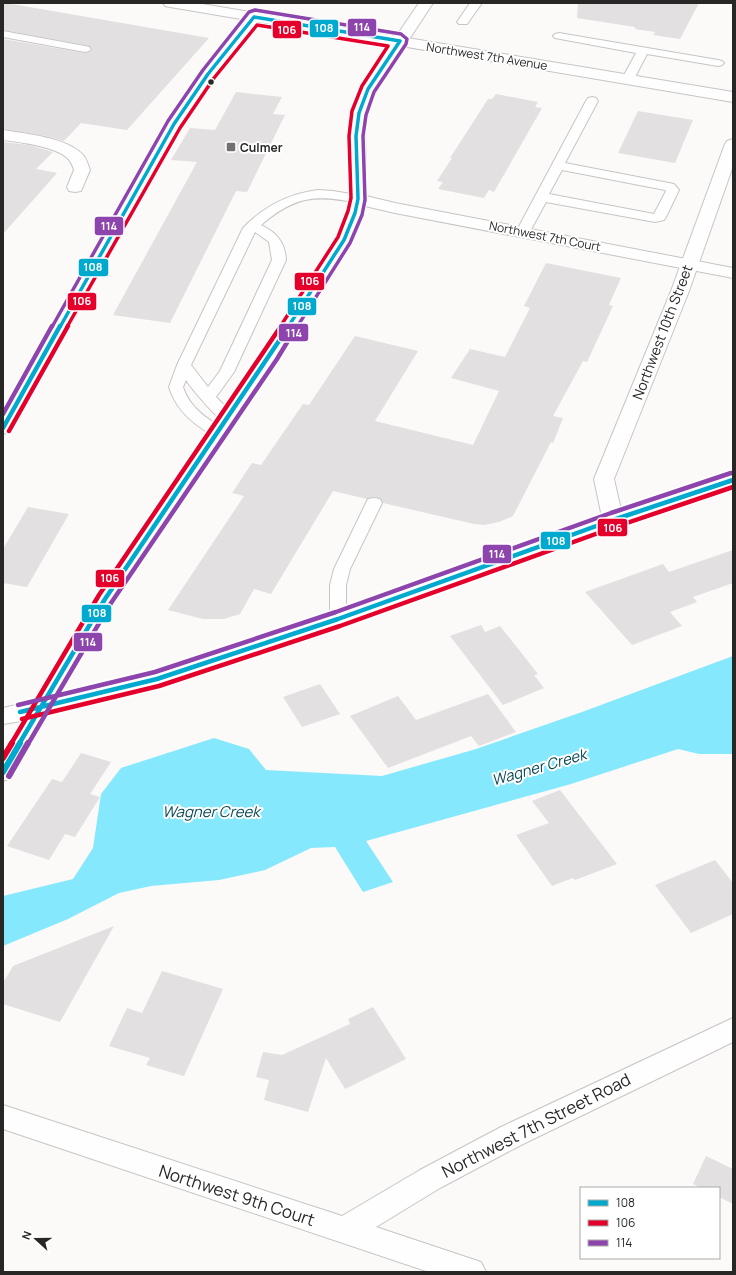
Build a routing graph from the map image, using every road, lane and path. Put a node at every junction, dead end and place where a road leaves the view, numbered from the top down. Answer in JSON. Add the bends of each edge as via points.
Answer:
{"nodes":[{"id":1,"x":173,"y":3,"type":"edge"},
{"id":2,"x":426,"y":3,"type":"edge"},
{"id":3,"x":476,"y":3,"type":"edge"},
{"id":4,"x":254,"y":17,"type":"junction"},
{"id":5,"x":463,"y":22,"type":"dead end"},
{"id":6,"x":3,"y":34,"type":"edge"},
{"id":7,"x":559,"y":36,"type":"dead end"},
{"id":8,"x":400,"y":41,"type":"junction"},
{"id":9,"x":85,"y":49,"type":"dead end"},
{"id":10,"x":643,"y":50,"type":"junction"},
{"id":11,"x":718,"y":64,"type":"dead end"},
{"id":12,"x":628,"y":80,"type":"junction"},
{"id":13,"x":733,"y":97,"type":"edge"},
{"id":14,"x":592,"y":101,"type":"dead end"},
{"id":15,"x":3,"y":135,"type":"edge"},
{"id":16,"x":733,"y":144,"type":"edge"},
{"id":17,"x":559,"y":166,"type":"junction"},
{"id":18,"x":75,"y":187,"type":"dead end"},
{"id":19,"x":542,"y":197,"type":"junction"},
{"id":20,"x":358,"y":199,"type":"junction"},
{"id":21,"x":253,"y":226,"type":"junction"},
{"id":22,"x":523,"y":232,"type":"junction"},
{"id":23,"x":689,"y":264,"type":"junction"},
{"id":24,"x":733,"y":273,"type":"edge"},
{"id":25,"x":184,"y":365,"type":"junction"},
{"id":26,"x":208,"y":397,"type":"junction"},
{"id":27,"x":224,"y":425,"type":"junction"},
{"id":28,"x":3,"y":428,"type":"edge"},
{"id":29,"x":733,"y":480,"type":"edge"},
{"id":30,"x":374,"y":503,"type":"dead end"},
{"id":31,"x":613,"y":520,"type":"junction"},
{"id":32,"x":338,"y":618,"type":"junction"},
{"id":33,"x":41,"y":708,"type":"junction"},
{"id":34,"x":3,"y":716,"type":"edge"},
{"id":35,"x":3,"y":772,"type":"edge"},
{"id":36,"x":733,"y":1029,"type":"edge"},
{"id":37,"x":3,"y":1117,"type":"edge"},
{"id":38,"x":344,"y":1230,"type":"junction"},
{"id":39,"x":472,"y":1272,"type":"edge"}],
"edges":[{"from":1,"to":4,"type":"street","name":"Northwest 7th Avenue"},
{"from":2,"to":8,"type":"street"},
{"from":3,"to":5,"type":"lane"},
{"from":4,"to":8,"type":"street","name":"Northwest 7th Avenue"},
{"from":4,"to":28,"type":"street","via":[[204,79],[174,124]]},
{"from":6,"to":9,"type":"lane"},
{"from":7,"to":10,"type":"lane"},
{"from":8,"to":12,"type":"street","name":"Northwest 7th Avenue"},
{"from":8,"to":20,"type":"street","via":[[368,89],[359,113],[356,136]]},
{"from":10,"to":11,"type":"lane"},
{"from":10,"to":12,"type":"lane"},
{"from":12,"to":13,"type":"street","name":"Northwest 7th Avenue"},
{"from":14,"to":17,"type":"lane"},
{"from":15,"to":18,"type":"street","via":[[34,140],[66,150],[78,159],[82,170]]},
{"from":16,"to":23,"type":"street","name":"Northwest 10th Street"},
{"from":17,"to":19,"type":"lane"},
{"from":17,"to":19,"type":"lane","via":[[669,187],[673,190],[659,217],[655,218]]},
{"from":19,"to":22,"type":"lane"},
{"from":20,"to":21,"type":"lane","via":[[329,194],[306,196],[276,207]]},
{"from":20,"to":22,"type":"street","name":"Northwest 7th Court"},
{"from":20,"to":27,"type":"street","via":[[350,228],[335,256]]},
{"from":21,"to":25,"type":"lane","via":[[241,243]]},
{"from":21,"to":26,"type":"lane","via":[[272,236],[279,249],[279,260],[227,372]]},
{"from":22,"to":23,"type":"street","name":"Northwest 7th Court"},
{"from":23,"to":24,"type":"street","name":"Northwest 7th Court"},
{"from":23,"to":31,"type":"street","name":"Northwest 10th Street","via":[[604,479]]},
{"from":25,"to":26,"type":"lane"},
{"from":25,"to":27,"type":"lane","via":[[176,387],[184,405],[190,413]]},
{"from":26,"to":27,"type":"lane"},
{"from":27,"to":33,"type":"street","via":[[102,605]]},
{"from":29,"to":31,"type":"street"},
{"from":30,"to":32,"type":"lane","via":[[342,569],[338,585]]},
{"from":31,"to":32,"type":"street"},
{"from":32,"to":33,"type":"street","via":[[157,679]]},
{"from":33,"to":34,"type":"street"},
{"from":33,"to":35,"type":"street"},
{"from":36,"to":38,"type":"street","name":"Northwest 7th Street Road","via":[[511,1136],[430,1179]]},
{"from":37,"to":38,"type":"street","name":"Northwest 9th Court"},
{"from":38,"to":39,"type":"street","name":"Northwest 9th Court"}]}
